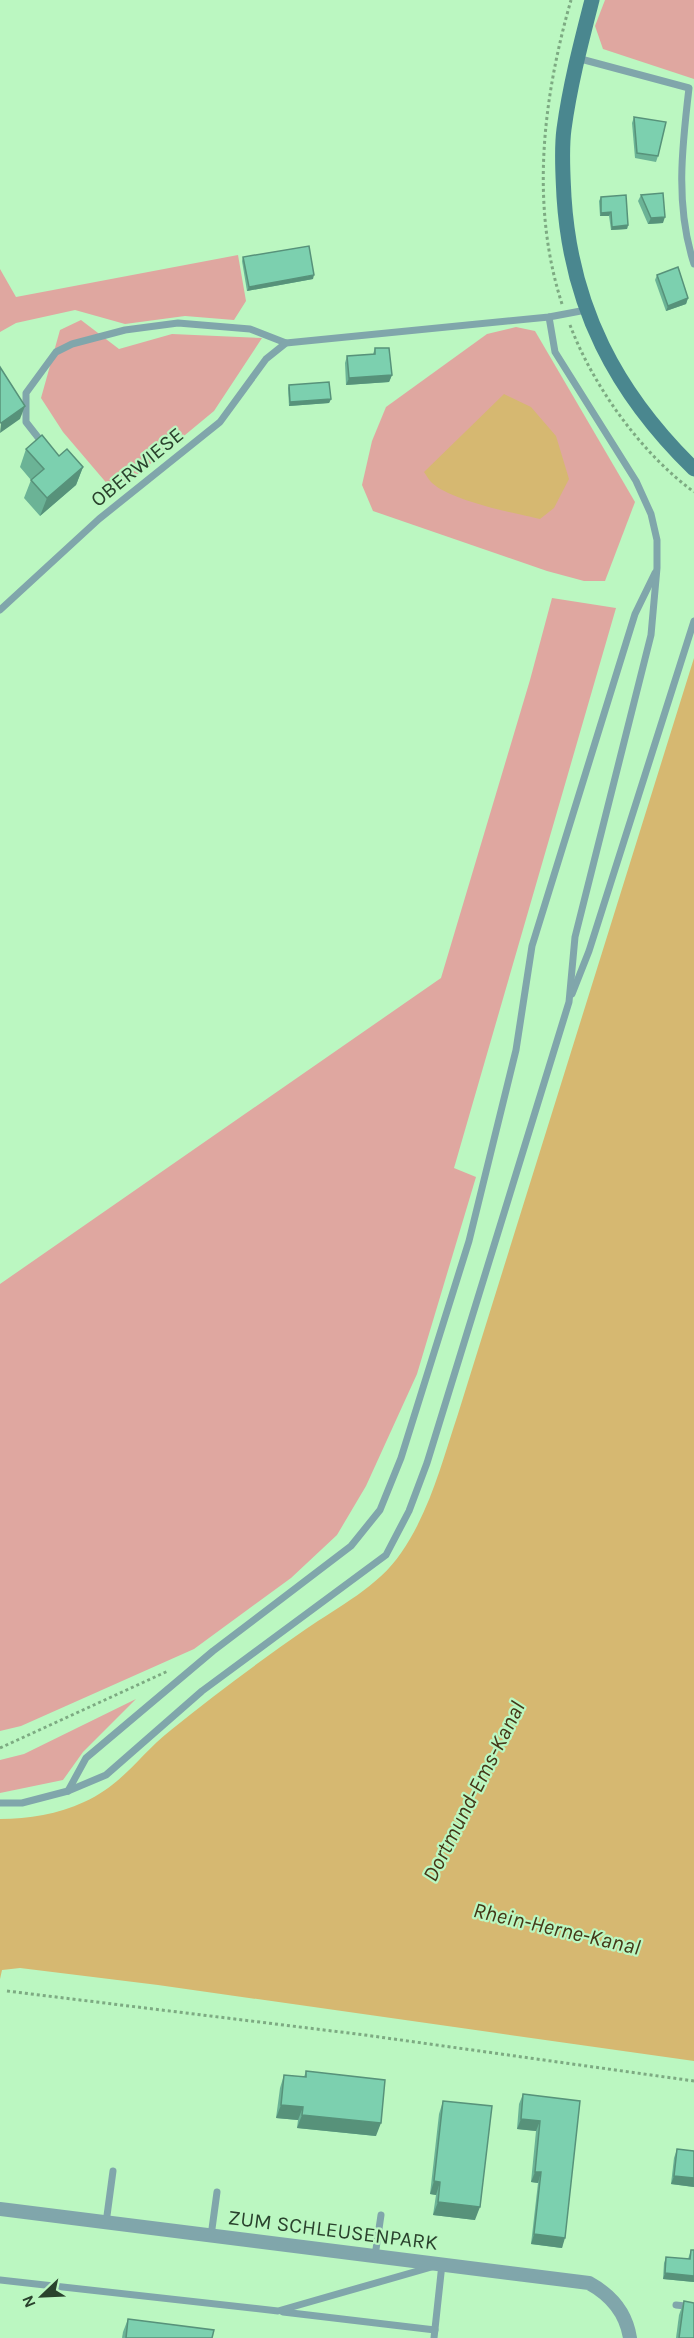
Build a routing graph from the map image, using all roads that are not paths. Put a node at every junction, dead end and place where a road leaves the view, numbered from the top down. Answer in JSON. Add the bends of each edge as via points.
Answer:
{"nodes":[{"id":1,"x":592,"y":0,"type":"edge"},
{"id":2,"x":577,"y":58,"type":"junction"},
{"id":3,"x":692,"y":89,"type":"edge"},
{"id":4,"x":694,"y":264,"type":"edge"},
{"id":5,"x":586,"y":310,"type":"junction"},
{"id":6,"x":549,"y":317,"type":"junction"},
{"id":7,"x":286,"y":342,"type":"junction"},
{"id":8,"x":46,"y":448,"type":"edge"},
{"id":9,"x":694,"y":470,"type":"edge"},
{"id":10,"x":657,"y":568,"type":"junction"},
{"id":11,"x":0,"y":610,"type":"edge"},
{"id":12,"x":694,"y":621,"type":"edge"},
{"id":13,"x":569,"y":1002,"type":"junction"},
{"id":14,"x":68,"y":1791,"type":"junction"},
{"id":15,"x":0,"y":1803,"type":"edge"},
{"id":16,"x":113,"y":2171,"type":"dead end"},
{"id":17,"x":217,"y":2192,"type":"dead end"},
{"id":18,"x":0,"y":2210,"type":"edge"},
{"id":19,"x":381,"y":2215,"type":"dead end"},
{"id":20,"x":106,"y":2223,"type":"junction"},
{"id":21,"x":212,"y":2236,"type":"junction"},
{"id":22,"x":375,"y":2256,"type":"junction"},
{"id":23,"x":442,"y":2264,"type":"junction"},
{"id":24,"x":0,"y":2280,"type":"edge"},
{"id":25,"x":676,"y":2305,"type":"dead end"},
{"id":26,"x":694,"y":2307,"type":"edge"},
{"id":27,"x":278,"y":2311,"type":"junction"},
{"id":28,"x":435,"y":2334,"type":"edge"},
{"id":29,"x":630,"y":2338,"type":"edge"}],
"edges":[{"from":1,"to":2,"type":"main road"},
{"from":2,"to":3,"type":"lane"},
{"from":2,"to":5,"type":"main road","via":[[564,131],[563,180],[573,267]]},
{"from":3,"to":4,"type":"lane","via":[[681,156],[682,204]]},
{"from":5,"to":6,"type":"lane"},
{"from":5,"to":9,"type":"main road","via":[[604,353],[637,406]]},
{"from":6,"to":7,"type":"lane"},
{"from":6,"to":10,"type":"lane","via":[[555,352],[636,481],[651,514],[657,540]]},
{"from":7,"to":8,"type":"lane","via":[[250,329],[177,323],[124,330],[72,344],[56,352],[26,393],[27,422]]},
{"from":7,"to":11,"type":"lane","name":"OBERWIESE","via":[[266,360],[219,422],[99,519]]},
{"from":10,"to":13,"type":"lane","via":[[651,635],[575,937]]},
{"from":10,"to":14,"type":"lane","via":[[635,614],[532,946],[516,1050],[469,1241],[401,1458],[380,1510],[351,1546],[213,1651],[86,1758]]},
{"from":12,"to":13,"type":"lane","via":[[589,951]]},
{"from":13,"to":14,"type":"lane","via":[[427,1463],[409,1511],[386,1555],[202,1691],[106,1775]]},
{"from":14,"to":15,"type":"lane","via":[[22,1803]]},
{"from":16,"to":20,"type":"lane"},
{"from":17,"to":21,"type":"lane"},
{"from":18,"to":20,"type":"street","name":"ZUM SCHLEUSENPARK"},
{"from":19,"to":22,"type":"lane"},
{"from":20,"to":21,"type":"street","name":"ZUM SCHLEUSENPARK"},
{"from":21,"to":22,"type":"street","name":"ZUM SCHLEUSENPARK"},
{"from":22,"to":23,"type":"street","name":"ZUM SCHLEUSENPARK"},
{"from":23,"to":27,"type":"lane"},
{"from":23,"to":28,"type":"lane"},
{"from":23,"to":29,"type":"street","name":"ZUM SCHLEUSENPARK","via":[[589,2283],[609,2295],[626,2317]]},
{"from":24,"to":27,"type":"lane"},
{"from":25,"to":26,"type":"lane"},
{"from":27,"to":28,"type":"lane"}]}
